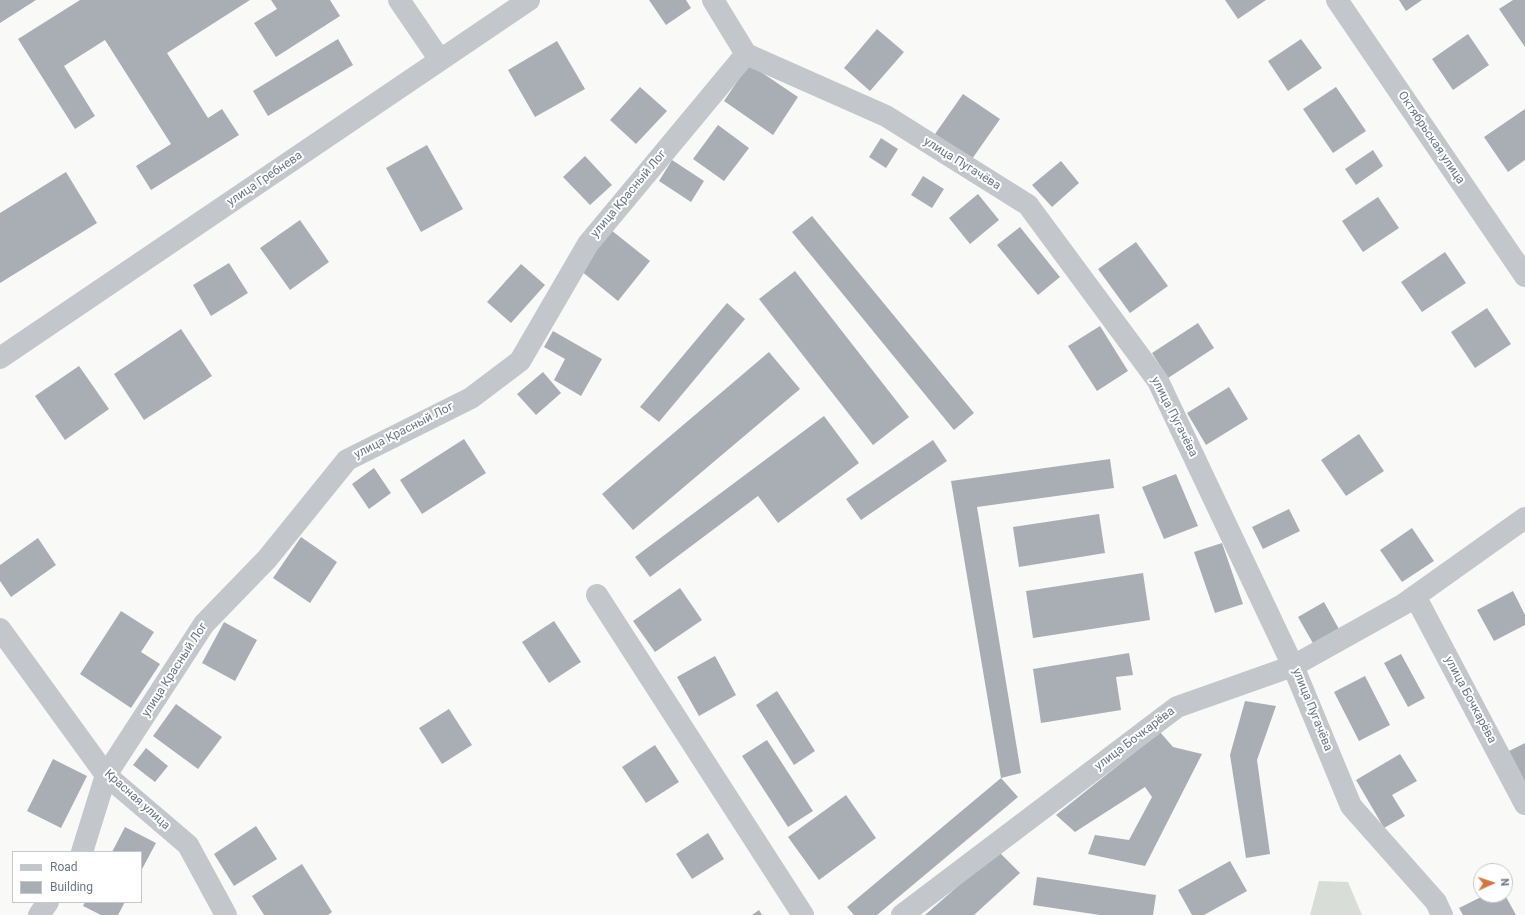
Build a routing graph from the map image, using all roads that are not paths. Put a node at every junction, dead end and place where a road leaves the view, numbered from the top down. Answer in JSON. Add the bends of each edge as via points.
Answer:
{"nodes":[{"id":1,"x":399,"y":0,"type":"edge"},
{"id":2,"x":529,"y":0,"type":"edge"},
{"id":3,"x":713,"y":0,"type":"edge"},
{"id":4,"x":1338,"y":0,"type":"edge"},
{"id":5,"x":746,"y":54,"type":"junction"},
{"id":6,"x":440,"y":60,"type":"junction"},
{"id":7,"x":1525,"y":276,"type":"edge"},
{"id":8,"x":0,"y":358,"type":"edge"},
{"id":9,"x":1525,"y":518,"type":"edge"},
{"id":10,"x":597,"y":595,"type":"dead end"},
{"id":11,"x":1415,"y":596,"type":"junction"},
{"id":12,"x":0,"y":629,"type":"edge"},
{"id":13,"x":1293,"y":666,"type":"junction"},
{"id":14,"x":106,"y":775,"type":"junction"},
{"id":15,"x":1525,"y":804,"type":"edge"},
{"id":16,"x":82,"y":851,"type":"edge"},
{"id":17,"x":47,"y":903,"type":"edge"},
{"id":18,"x":39,"y":915,"type":"edge"},
{"id":19,"x":226,"y":915,"type":"edge"},
{"id":20,"x":803,"y":915,"type":"edge"},
{"id":21,"x":902,"y":915,"type":"edge"},
{"id":22,"x":1442,"y":915,"type":"edge"}],
"edges":[{"from":1,"to":6,"type":"street"},
{"from":2,"to":6,"type":"street","name":"улица Гребнева"},
{"from":3,"to":5,"type":"street"},
{"from":4,"to":7,"type":"street","name":"Октябрьская улица"},
{"from":5,"to":13,"type":"street","name":"улица Пугачёва","via":[[886,116],[1028,205],[1158,381]]},
{"from":5,"to":14,"type":"street","name":"улица Красный Лог","via":[[588,244],[520,361],[471,398],[347,460],[267,559],[204,624]]},
{"from":6,"to":8,"type":"street","name":"улица Гребнева"},
{"from":9,"to":11,"type":"street","name":"улица Бочкарёва"},
{"from":10,"to":20,"type":"street"},
{"from":11,"to":13,"type":"street","name":"улица Бочкарёва"},
{"from":11,"to":15,"type":"street","name":"улица Бочкарёва"},
{"from":12,"to":14,"type":"street","name":"Красная улица"},
{"from":13,"to":21,"type":"street","name":"улица Бочкарёва","via":[[1177,707]]},
{"from":13,"to":22,"type":"street","name":"улица Пугачёва","via":[[1351,806],[1436,902]]},
{"from":14,"to":16,"type":"street","name":"улица Красный Лог"},
{"from":14,"to":19,"type":"street","name":"Красная улица","via":[[188,845]]},
{"from":17,"to":18,"type":"street"}]}
